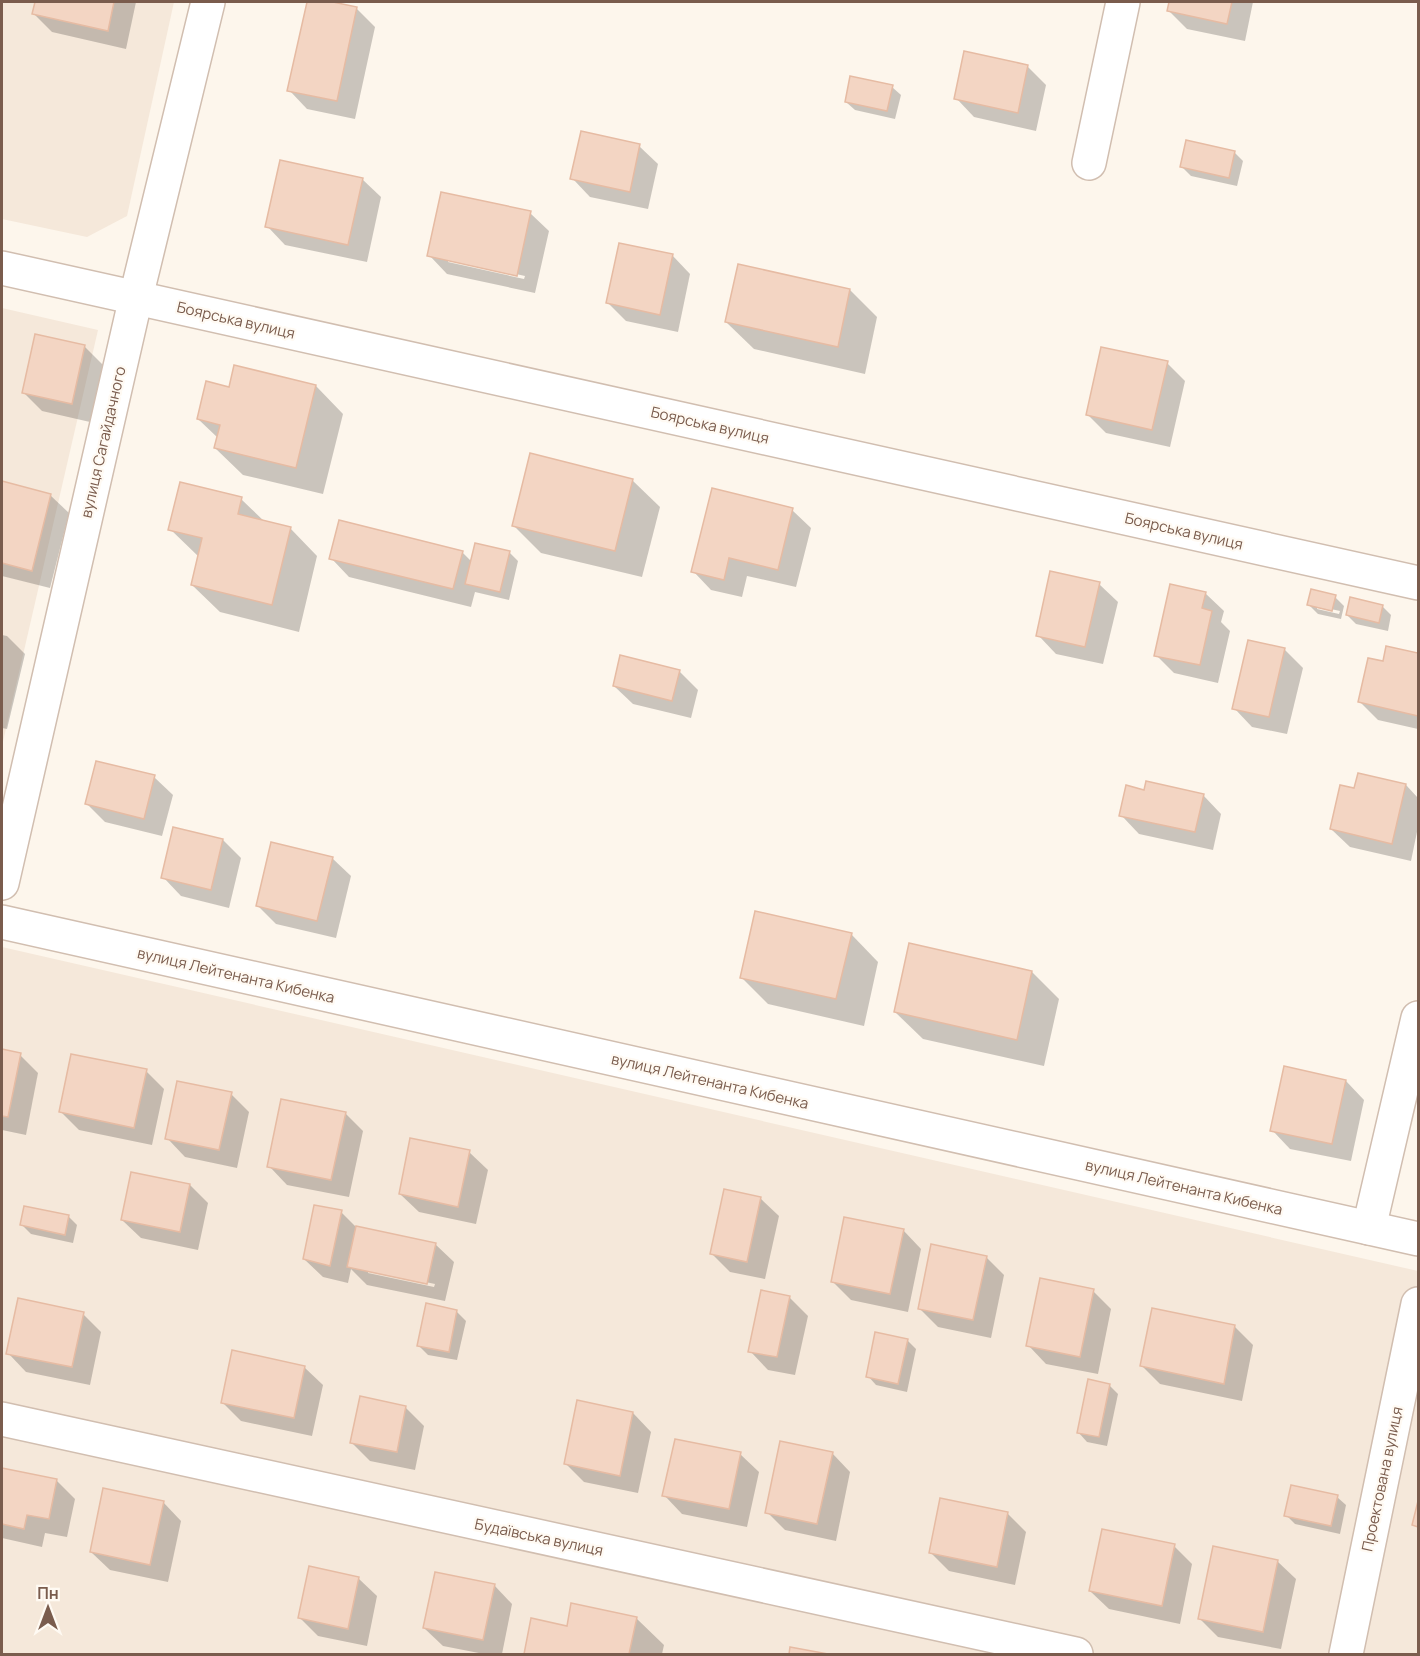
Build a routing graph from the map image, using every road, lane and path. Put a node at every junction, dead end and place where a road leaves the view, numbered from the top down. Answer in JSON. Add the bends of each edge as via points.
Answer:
{"nodes":[{"id":1,"x":208,"y":2,"type":"edge"},
{"id":2,"x":1123,"y":2,"type":"edge"},
{"id":3,"x":1089,"y":163,"type":"dead end"},
{"id":4,"x":2,"y":268,"type":"edge"},
{"id":5,"x":136,"y":297,"type":"junction"},
{"id":6,"x":1419,"y":583,"type":"edge"},
{"id":7,"x":2,"y":883,"type":"edge"},
{"id":8,"x":2,"y":922,"type":"edge"},
{"id":9,"x":1419,"y":1018,"type":"edge"},
{"id":10,"x":1369,"y":1228,"type":"junction"},
{"id":11,"x":1419,"y":1239,"type":"edge"},
{"id":12,"x":1419,"y":1304,"type":"edge"},
{"id":13,"x":2,"y":1419,"type":"edge"},
{"id":14,"x":1076,"y":1654,"type":"edge"},
{"id":15,"x":1346,"y":1654,"type":"edge"}],
"edges":[{"from":1,"to":5,"type":"street","name":"вулиця Сагайдачного"},
{"from":2,"to":3,"type":"street"},
{"from":4,"to":5,"type":"street","name":"Боярська вулиця"},
{"from":5,"to":6,"type":"street","name":"Боярська вулиця"},
{"from":5,"to":7,"type":"street","name":"вулиця Сагайдачного"},
{"from":8,"to":10,"type":"street","name":"вулиця Лейтенанта Кибенка"},
{"from":9,"to":10,"type":"street"},
{"from":10,"to":11,"type":"street","name":"вулиця Лейтенанта Кибенка"},
{"from":12,"to":15,"type":"street","name":"Проектована вулиця"},
{"from":13,"to":14,"type":"street","name":"Будаївська вулиця"}]}
